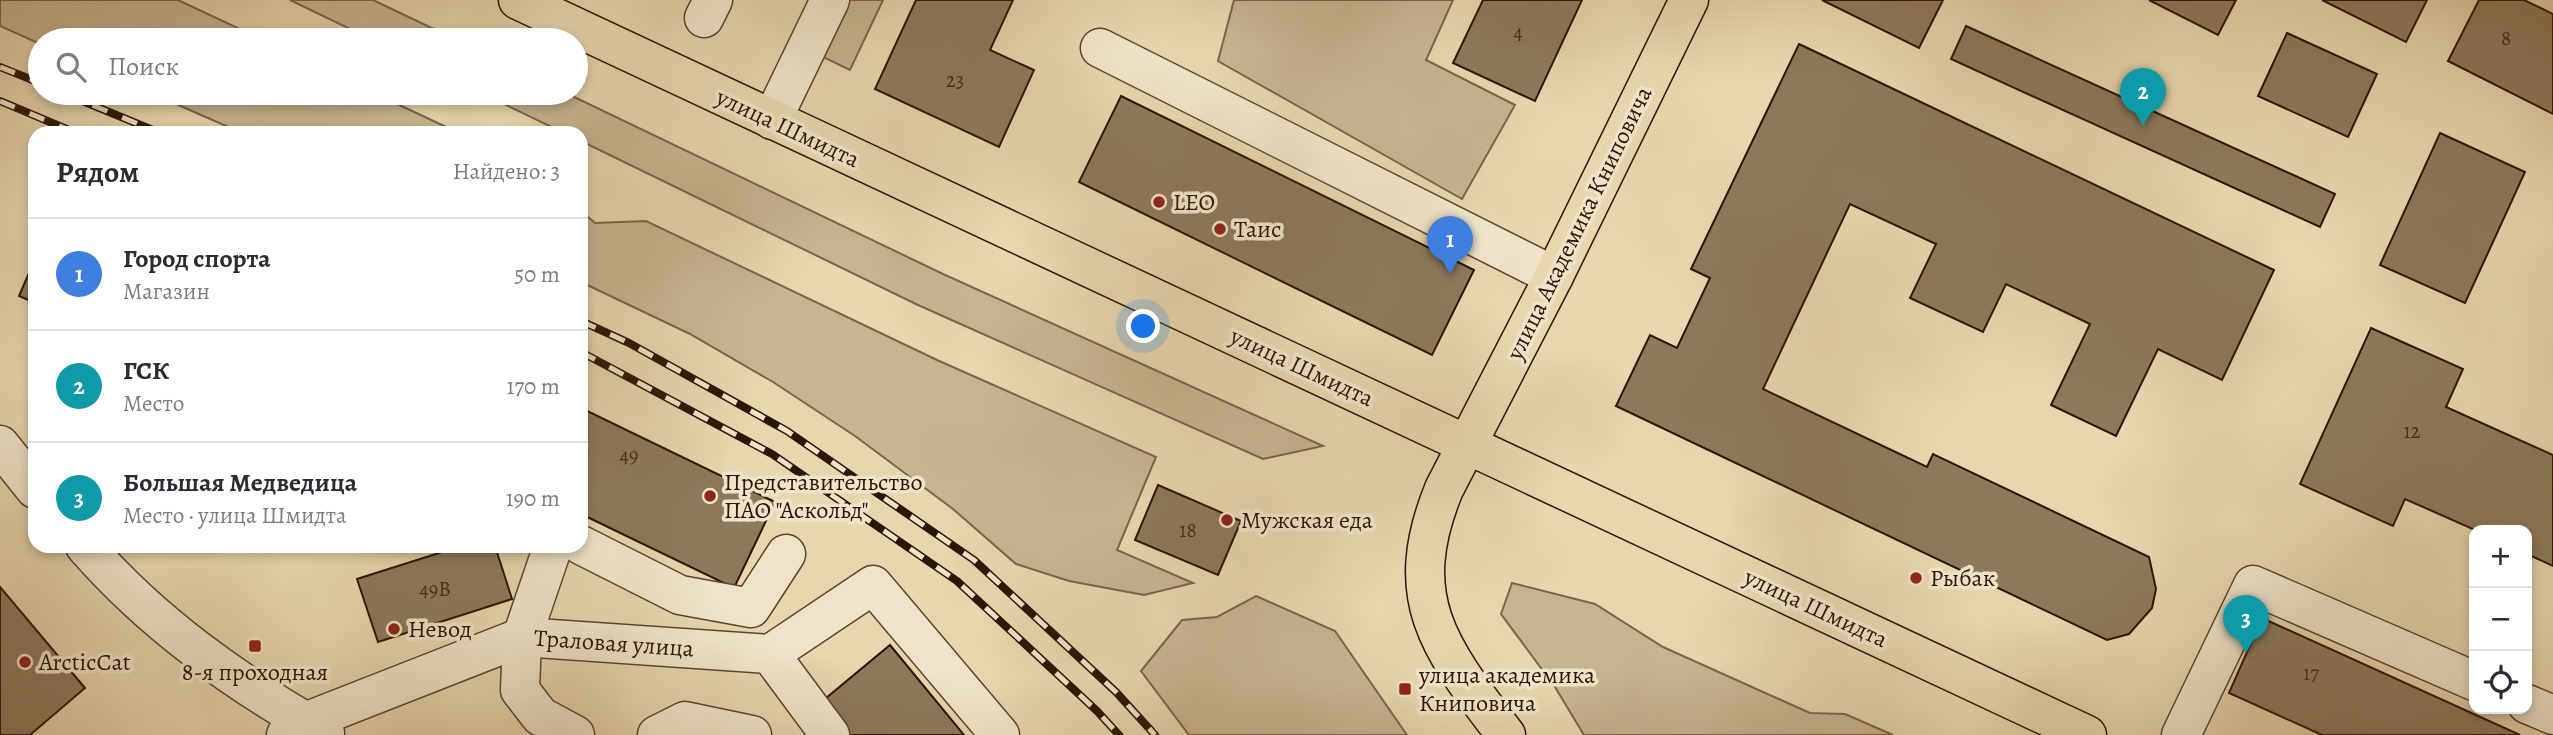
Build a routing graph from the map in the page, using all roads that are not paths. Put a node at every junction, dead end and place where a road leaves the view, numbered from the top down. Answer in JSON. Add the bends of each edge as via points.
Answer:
{"nodes":[{"id":1,"x":518,"y":0,"type":"edge"},
{"id":2,"x":830,"y":0,"type":"edge"},
{"id":3,"x":1689,"y":0,"type":"edge"},
{"id":4,"x":577,"y":28,"type":"edge"},
{"id":5,"x":588,"y":33,"type":"edge"},
{"id":6,"x":1100,"y":48,"type":"dead end"},
{"id":7,"x":772,"y":120,"type":"junction"},
{"id":8,"x":1555,"y":276,"type":"junction"},
{"id":9,"x":1467,"y":444,"type":"junction"},
{"id":10,"x":0,"y":445,"type":"edge"},
{"id":11,"x":28,"y":480,"type":"edge"},
{"id":12,"x":588,"y":548,"type":"edge"},
{"id":13,"x":99,"y":553,"type":"edge"},
{"id":14,"x":551,"y":553,"type":"edge"},
{"id":15,"x":786,"y":554,"type":"dead end"},
{"id":16,"x":522,"y":637,"type":"junction"},
{"id":17,"x":770,"y":654,"type":"junction"},
{"id":18,"x":2469,"y":679,"type":"edge"},
{"id":19,"x":2532,"y":706,"type":"edge"},
{"id":20,"x":2553,"y":715,"type":"edge"},
{"id":21,"x":307,"y":731,"type":"edge"},
{"id":22,"x":575,"y":735,"type":"edge"},
{"id":23,"x":657,"y":735,"type":"edge"},
{"id":24,"x":752,"y":735,"type":"edge"},
{"id":25,"x":830,"y":735,"type":"edge"},
{"id":26,"x":1000,"y":735,"type":"edge"},
{"id":27,"x":1506,"y":735,"type":"edge"},
{"id":28,"x":2087,"y":735,"type":"edge"},
{"id":29,"x":2181,"y":735,"type":"edge"}],
"edges":[{"from":1,"to":4,"type":"main road","name":"улица Шмидта"},
{"from":2,"to":7,"type":"street"},
{"from":3,"to":8,"type":"main road","name":"улица Академика Книповича"},
{"from":5,"to":7,"type":"main road","name":"улица Шмидта"},
{"from":6,"to":8,"type":"street"},
{"from":7,"to":9,"type":"main road","name":"улица Шмидта"},
{"from":8,"to":9,"type":"main road","name":"улица Академика Книповича"},
{"from":9,"to":27,"type":"main road","name":"улица Академика Книповича","via":[[1429,525],[1423,576],[1433,625],[1455,668]]},
{"from":9,"to":28,"type":"main road","name":"улица Шмидта"},
{"from":10,"to":11,"type":"street"},
{"from":12,"to":15,"type":"street","via":[[680,594],[751,608]]},
{"from":13,"to":21,"type":"street","name":"Траловая улица","via":[[141,605]]},
{"from":14,"to":16,"type":"street"},
{"from":16,"to":17,"type":"street","name":"Траловая улица"},
{"from":16,"to":21,"type":"street","name":"Траловая улица"},
{"from":16,"to":22,"type":"street","via":[[520,690],[540,716]]},
{"from":17,"to":25,"type":"street"},
{"from":17,"to":26,"type":"street","via":[[873,586]]},
{"from":18,"to":29,"type":"street","via":[[2253,585]]},
{"from":19,"to":20,"type":"street"},
{"from":23,"to":24,"type":"street","via":[[685,721]]}]}
